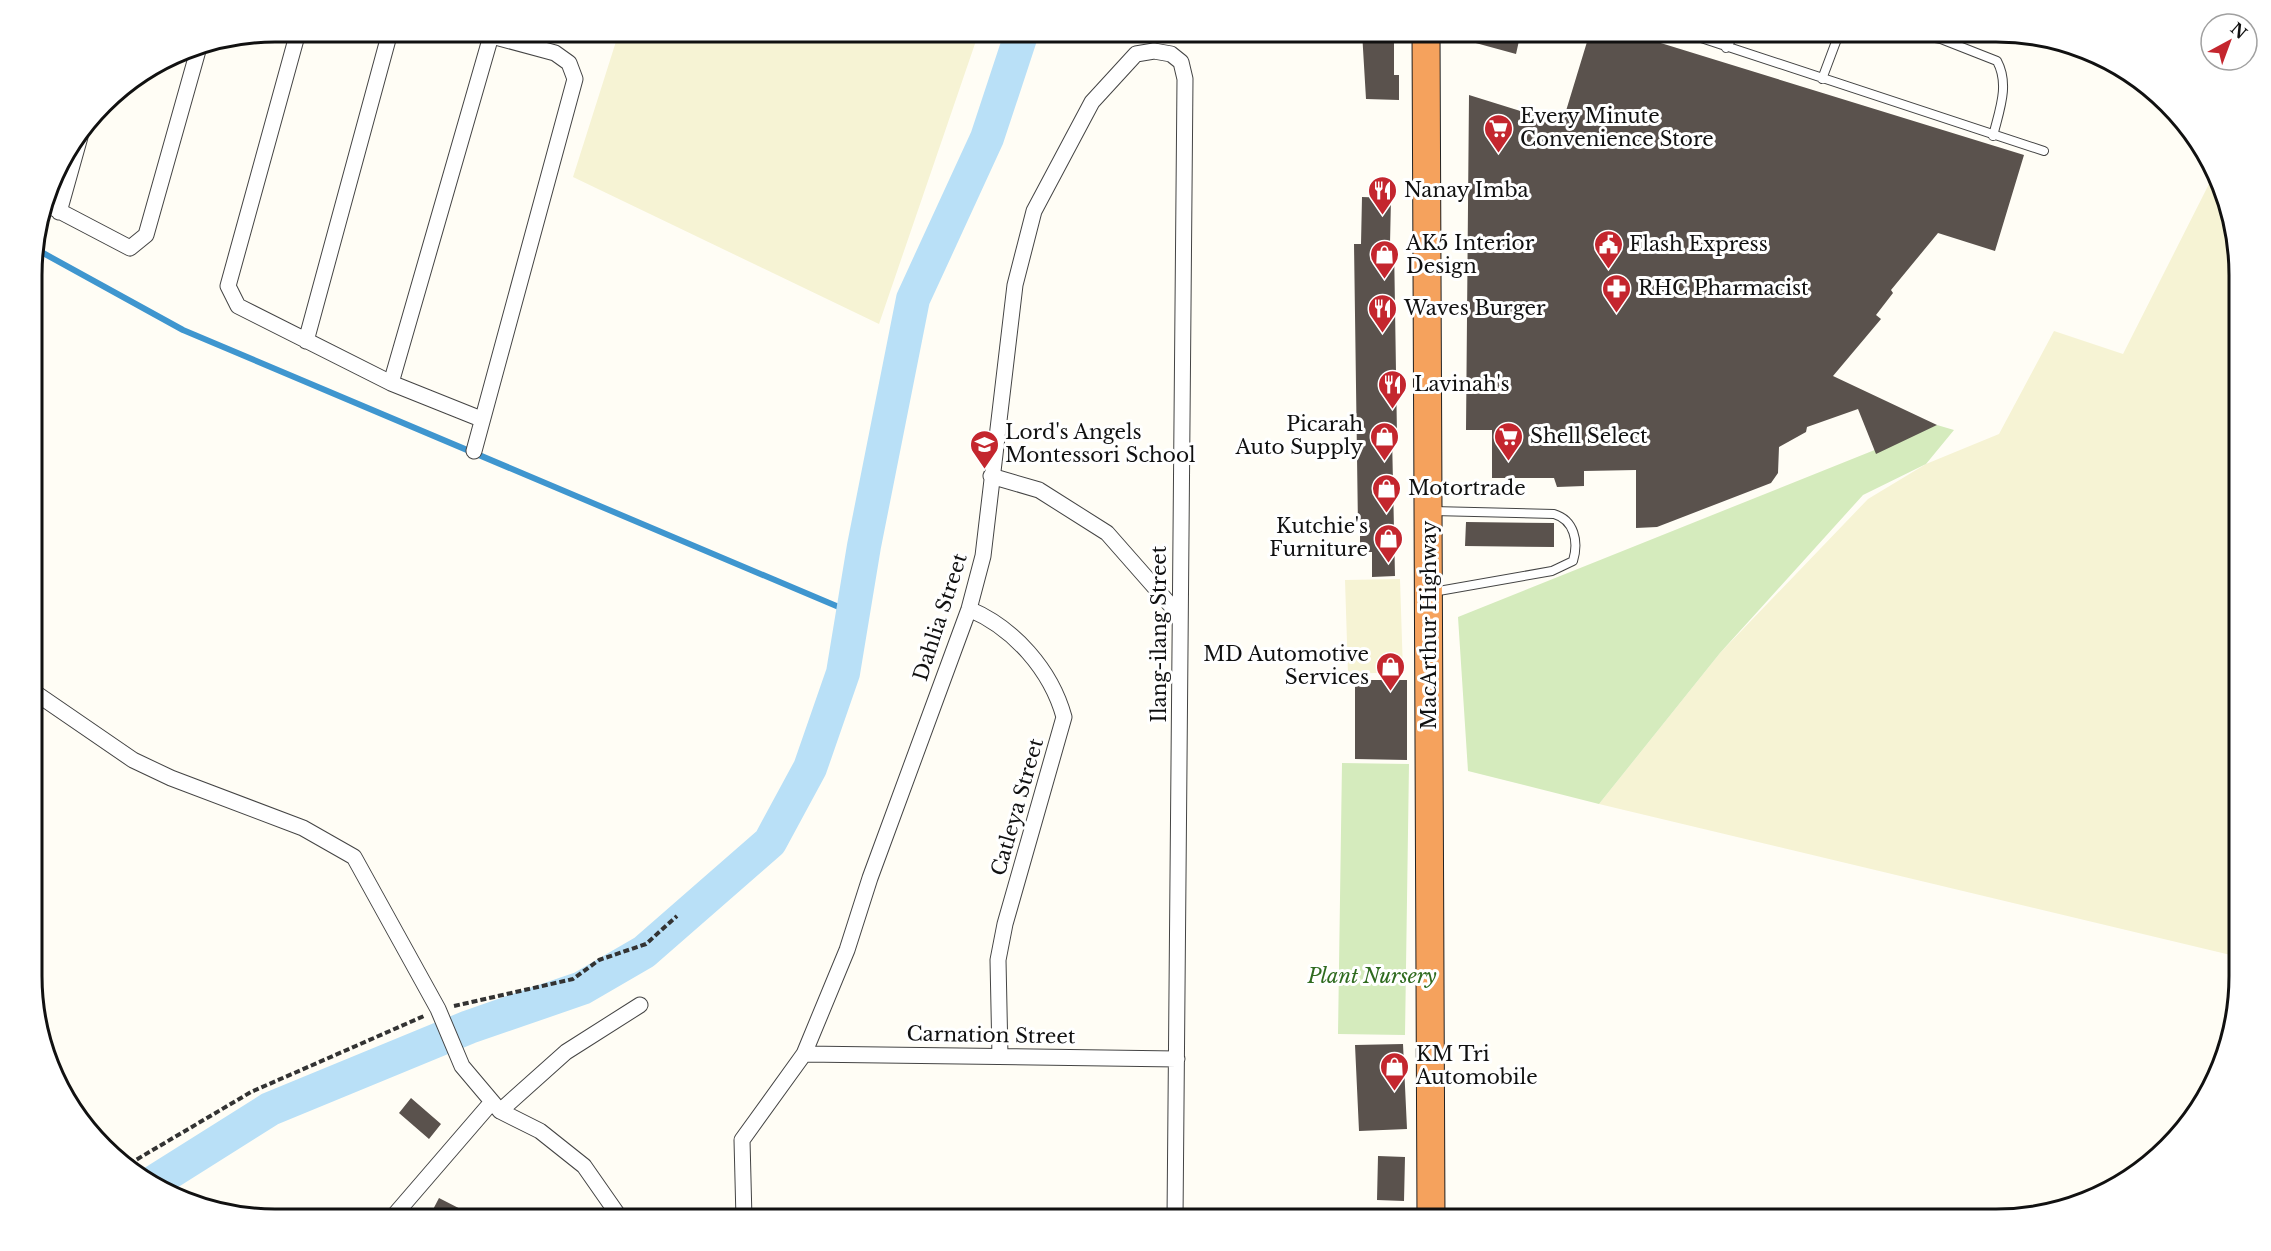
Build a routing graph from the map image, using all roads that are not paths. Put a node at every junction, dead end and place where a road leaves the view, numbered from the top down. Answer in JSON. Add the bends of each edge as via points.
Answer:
{"nodes":[{"id":1,"x":295,"y":42,"type":"edge"},
{"id":2,"x":387,"y":42,"type":"edge"},
{"id":3,"x":482,"y":42,"type":"edge"},
{"id":4,"x":514,"y":42,"type":"edge"},
{"id":5,"x":1426,"y":42,"type":"edge"},
{"id":6,"x":1710,"y":42,"type":"edge"},
{"id":7,"x":1730,"y":42,"type":"edge"},
{"id":8,"x":1836,"y":42,"type":"edge"},
{"id":9,"x":1949,"y":42,"type":"edge"},
{"id":10,"x":1726,"y":48,"type":"junction"},
{"id":11,"x":1171,"y":54,"type":"joint"},
{"id":12,"x":197,"y":55,"type":"edge"},
{"id":13,"x":1822,"y":80,"type":"junction"},
{"id":14,"x":1993,"y":136,"type":"junction"},
{"id":15,"x":2044,"y":151,"type":"dead end"},
{"id":16,"x":75,"y":156,"type":"edge"},
{"id":17,"x":52,"y":208,"type":"edge"},
{"id":18,"x":59,"y":212,"type":"junction"},
{"id":19,"x":306,"y":340,"type":"junction"},
{"id":20,"x":391,"y":383,"type":"junction"},
{"id":21,"x":481,"y":419,"type":"junction"},
{"id":22,"x":474,"y":451,"type":"dead end"},
{"id":23,"x":991,"y":476,"type":"junction"},
{"id":24,"x":1429,"y":511,"type":"junction"},
{"id":25,"x":1428,"y":593,"type":"junction"},
{"id":26,"x":969,"y":609,"type":"junction"},
{"id":27,"x":1180,"y":616,"type":"junction"},
{"id":28,"x":42,"y":698,"type":"edge"},
{"id":29,"x":640,"y":1005,"type":"dead end"},
{"id":30,"x":804,"y":1054,"type":"junction"},
{"id":31,"x":1000,"y":1056,"type":"junction"},
{"id":32,"x":1176,"y":1059,"type":"junction"},
{"id":33,"x":496,"y":1107,"type":"junction"},
{"id":34,"x":401,"y":1209,"type":"edge"},
{"id":35,"x":614,"y":1209,"type":"edge"},
{"id":36,"x":744,"y":1209,"type":"edge"},
{"id":37,"x":1175,"y":1209,"type":"edge"},
{"id":38,"x":1431,"y":1209,"type":"edge"}],
"edges":[{"from":1,"to":19,"type":"street","via":[[228,286],[238,306]]},
{"from":2,"to":19,"type":"street"},
{"from":3,"to":20,"type":"street"},
{"from":4,"to":21,"type":"street","via":[[555,53],[569,63],[574,79]]},
{"from":5,"to":24,"type":"highway","name":"MacArthur Highway"},
{"from":6,"to":10,"type":"lane"},
{"from":7,"to":10,"type":"lane"},
{"from":8,"to":13,"type":"lane"},
{"from":9,"to":14,"type":"lane","via":[[1997,61],[2003,72],[2004,88]]},
{"from":10,"to":13,"type":"lane"},
{"from":11,"to":23,"type":"street","name":"Dahlia Street","via":[[1137,54],[1117,73],[1092,102],[1034,211],[1015,285]]},
{"from":11,"to":27,"type":"street","name":"Ilang-ilang Street","via":[[1181,62],[1185,79]]},
{"from":12,"to":18,"type":"street","via":[[146,235],[130,248]]},
{"from":13,"to":14,"type":"lane"},
{"from":14,"to":15,"type":"lane"},
{"from":16,"to":18,"type":"street"},
{"from":17,"to":18,"type":"street"},
{"from":19,"to":20,"type":"street"},
{"from":20,"to":21,"type":"street"},
{"from":21,"to":22,"type":"street"},
{"from":23,"to":26,"type":"street","name":"Dahlia Street","via":[[983,556]]},
{"from":23,"to":27,"type":"street","via":[[1039,490],[1107,533]]},
{"from":24,"to":25,"type":"highway","name":"MacArthur Highway"},
{"from":24,"to":25,"type":"lane","via":[[1554,514],[1564,517],[1572,526],[1575,553],[1573,561],[1552,571]]},
{"from":25,"to":38,"type":"highway","name":"MacArthur Highway"},
{"from":26,"to":30,"type":"street","name":"Dahlia Street","via":[[847,950]]},
{"from":26,"to":31,"type":"street","name":"Catleya Street","via":[[984,615],[1025,648],[1058,694],[1064,717],[1000,951]]},
{"from":27,"to":32,"type":"street","name":"Ilang-ilang Street"},
{"from":28,"to":33,"type":"street","via":[[133,760],[303,828],[354,857],[439,1012],[462,1066]]},
{"from":29,"to":33,"type":"street","via":[[566,1052]]},
{"from":30,"to":31,"type":"street","name":"Carnation Street"},
{"from":30,"to":36,"type":"street","name":"Dahlia Street","via":[[742,1140]]},
{"from":31,"to":32,"type":"street","name":"Carnation Street"},
{"from":32,"to":37,"type":"street","name":"Ilang-ilang Street"},
{"from":33,"to":34,"type":"street"},
{"from":33,"to":35,"type":"street","via":[[540,1131],[584,1166]]}]}
